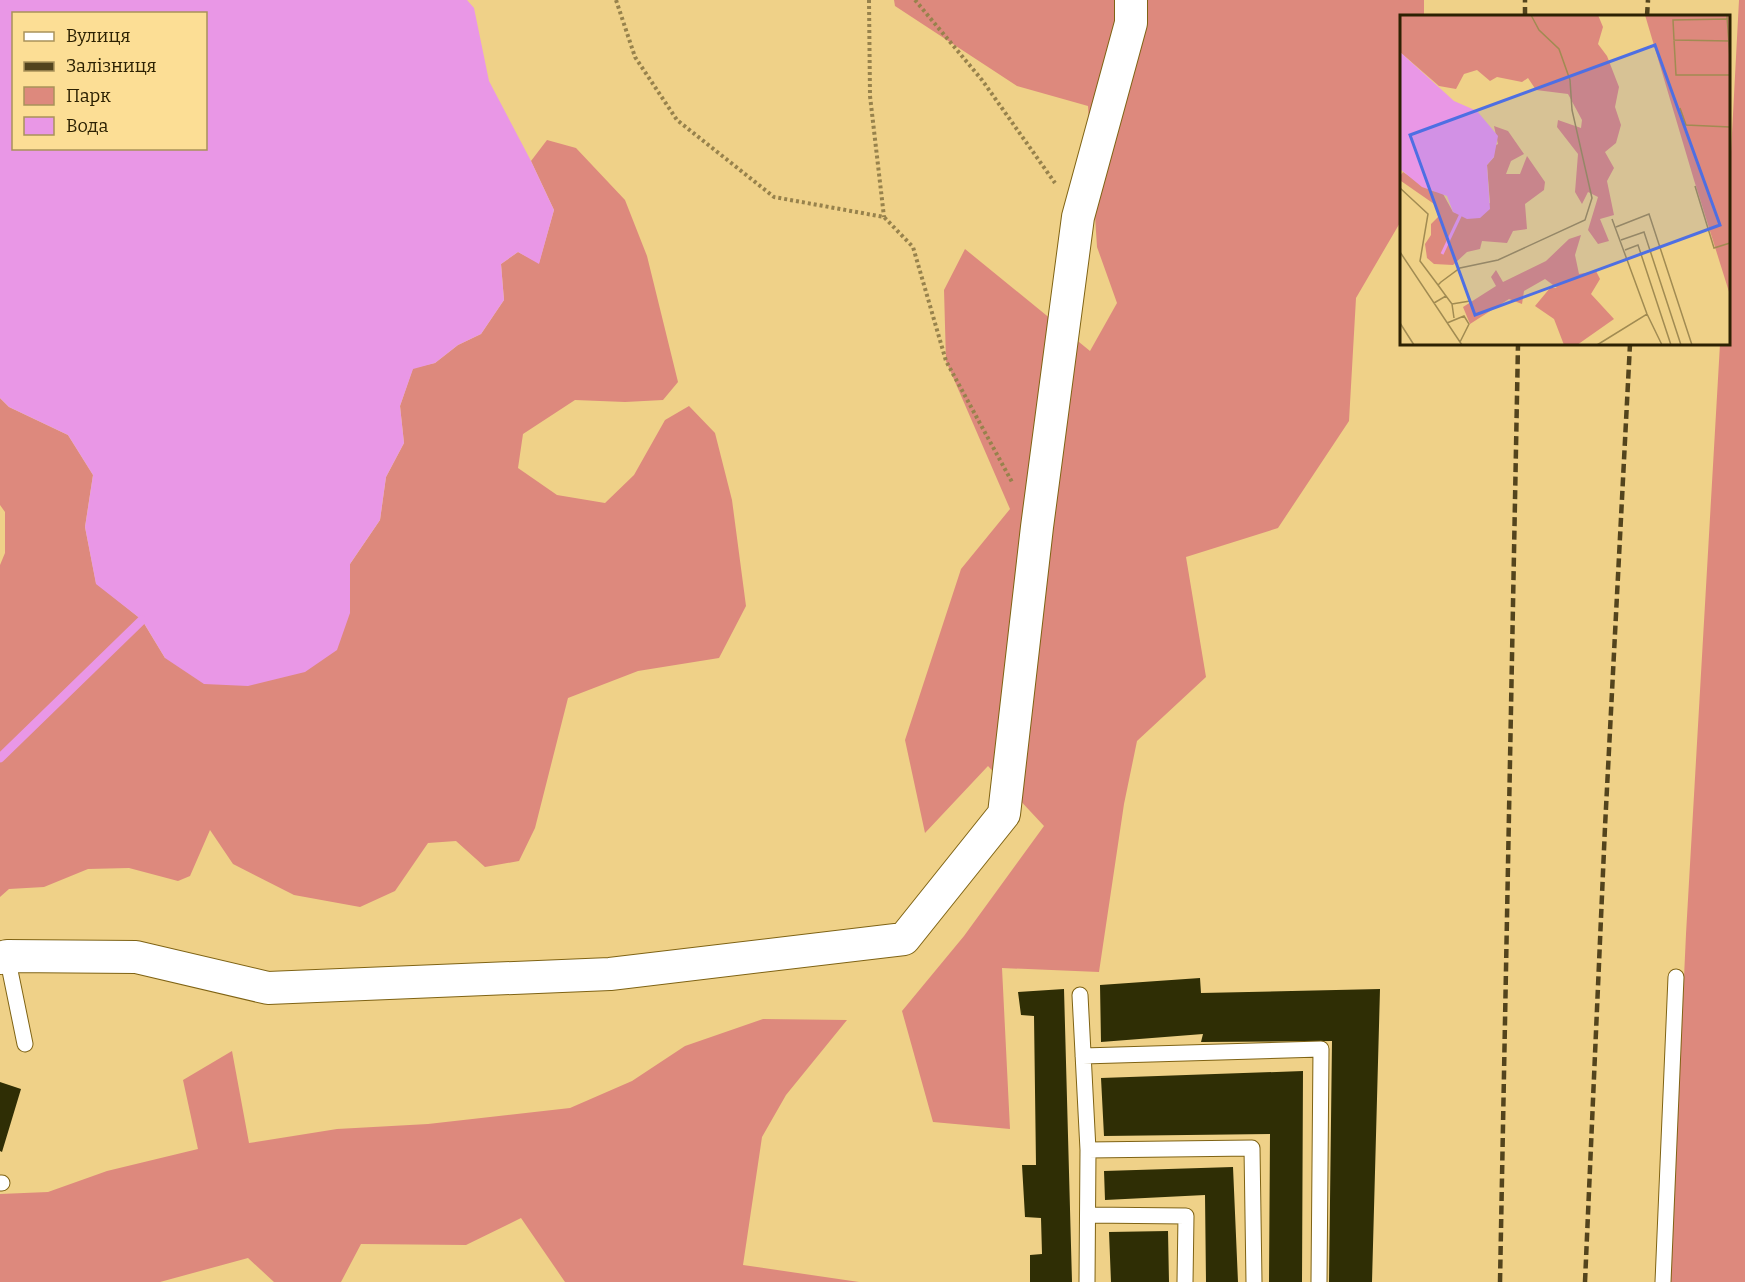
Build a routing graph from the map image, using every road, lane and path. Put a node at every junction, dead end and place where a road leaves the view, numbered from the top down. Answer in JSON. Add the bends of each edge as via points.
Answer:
{"nodes":[{"id":1,"x":616,"y":0,"type":"edge"},
{"id":2,"x":869,"y":0,"type":"edge"},
{"id":3,"x":915,"y":0,"type":"edge"},
{"id":4,"x":1131,"y":0,"type":"edge"},
{"id":5,"x":884,"y":217,"type":"junction"},
{"id":6,"x":1078,"y":217,"type":"junction"},
{"id":7,"x":1014,"y":486,"type":"dead end"},
{"id":8,"x":4,"y":957,"type":"edge"},
{"id":9,"x":1676,"y":977,"type":"dead end"},
{"id":10,"x":1080,"y":995,"type":"dead end"},
{"id":11,"x":25,"y":1044,"type":"dead end"},
{"id":12,"x":1083,"y":1056,"type":"junction"},
{"id":13,"x":1088,"y":1150,"type":"junction"},
{"id":14,"x":1088,"y":1215,"type":"junction"},
{"id":15,"x":1087,"y":1282,"type":"edge"},
{"id":16,"x":1185,"y":1282,"type":"edge"},
{"id":17,"x":1254,"y":1282,"type":"edge"},
{"id":18,"x":1319,"y":1282,"type":"edge"},
{"id":19,"x":1663,"y":1282,"type":"edge"}],
"edges":[{"from":1,"to":5,"type":"path","via":[[635,57],[677,120],[774,197]]},
{"from":2,"to":5,"type":"path","via":[[870,96]]},
{"from":3,"to":6,"type":"path","via":[[982,80]]},
{"from":4,"to":6,"type":"street","via":[[1131,23]]},
{"from":5,"to":7,"type":"path","via":[[913,247],[946,361]]},
{"from":6,"to":8,"type":"street","via":[[1004,814],[904,939],[610,974],[268,988],[136,957]]},
{"from":8,"to":11,"type":"lane"},
{"from":9,"to":19,"type":"lane"},
{"from":10,"to":12,"type":"lane"},
{"from":12,"to":13,"type":"lane"},
{"from":12,"to":18,"type":"lane","via":[[1321,1049]]},
{"from":13,"to":14,"type":"lane"},
{"from":13,"to":17,"type":"lane","via":[[1252,1148]]},
{"from":14,"to":15,"type":"lane"},
{"from":14,"to":16,"type":"lane","via":[[1185,1216]]}]}
